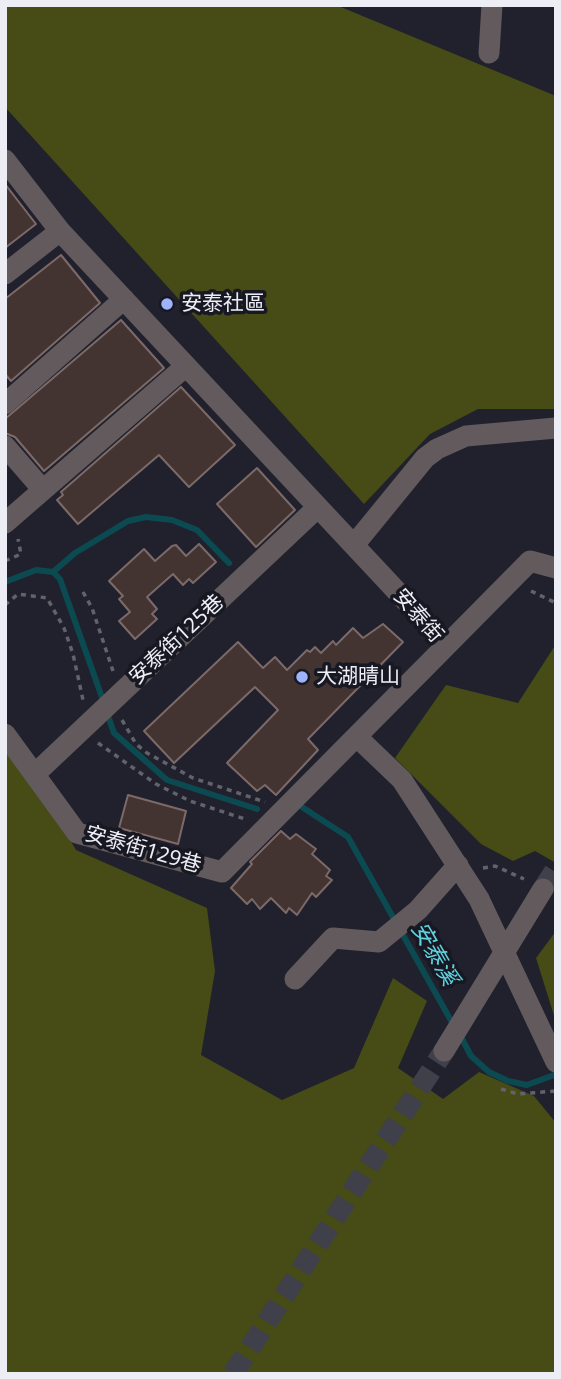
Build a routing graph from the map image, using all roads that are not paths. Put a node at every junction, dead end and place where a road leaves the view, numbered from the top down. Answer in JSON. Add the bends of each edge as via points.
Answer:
{"nodes":[{"id":1,"x":492,"y":5,"type":"edge"},
{"id":2,"x":489,"y":53,"type":"dead end"},
{"id":3,"x":5,"y":160,"type":"edge"},
{"id":4,"x":60,"y":231,"type":"junction"},
{"id":5,"x":5,"y":274,"type":"edge"},
{"id":6,"x":124,"y":299,"type":"junction"},
{"id":7,"x":186,"y":366,"type":"junction"},
{"id":8,"x":5,"y":404,"type":"edge"},
{"id":9,"x":556,"y":428,"type":"edge"},
{"id":10,"x":5,"y":446,"type":"edge"},
{"id":11,"x":43,"y":490,"type":"junction"},
{"id":12,"x":318,"y":507,"type":"junction"},
{"id":13,"x":5,"y":523,"type":"edge"},
{"id":14,"x":354,"y":545,"type":"junction"},
{"id":15,"x":556,"y":568,"type":"edge"},
{"id":16,"x":447,"y":645,"type":"junction"},
{"id":17,"x":5,"y":734,"type":"edge"},
{"id":18,"x":357,"y":737,"type":"junction"},
{"id":19,"x":36,"y":773,"type":"junction"},
{"id":20,"x":462,"y":871,"type":"junction"},
{"id":21,"x":543,"y":889,"type":"tunnel mouth"},
{"id":22,"x":295,"y":979,"type":"dead end"},
{"id":23,"x":444,"y":1051,"type":"tunnel mouth"},
{"id":24,"x":556,"y":1062,"type":"edge"}],
"edges":[{"from":1,"to":2,"type":"street"},
{"from":3,"to":4,"type":"street","name":"安泰街"},
{"from":4,"to":5,"type":"street"},
{"from":4,"to":6,"type":"street","name":"安泰街"},
{"from":6,"to":7,"type":"street","name":"安泰街"},
{"from":6,"to":8,"type":"street"},
{"from":7,"to":11,"type":"street"},
{"from":7,"to":12,"type":"street","name":"安泰街"},
{"from":9,"to":14,"type":"street","via":[[466,436],[437,449]]},
{"from":10,"to":11,"type":"street"},
{"from":11,"to":13,"type":"street"},
{"from":12,"to":14,"type":"street","name":"安泰街"},
{"from":12,"to":19,"type":"street","name":"安泰街125巷"},
{"from":14,"to":16,"type":"street","name":"安泰街"},
{"from":15,"to":16,"type":"street","via":[[530,561]]},
{"from":16,"to":18,"type":"street","name":"安泰街"},
{"from":17,"to":19,"type":"street","name":"安泰街129巷"},
{"from":18,"to":19,"type":"street","name":"安泰街129巷","via":[[222,872],[77,833]]},
{"from":18,"to":20,"type":"street","via":[[402,780]]},
{"from":20,"to":22,"type":"street","via":[[379,942],[333,938]]},
{"from":20,"to":24,"type":"street"},
{"from":21,"to":23,"type":"street"}]}
